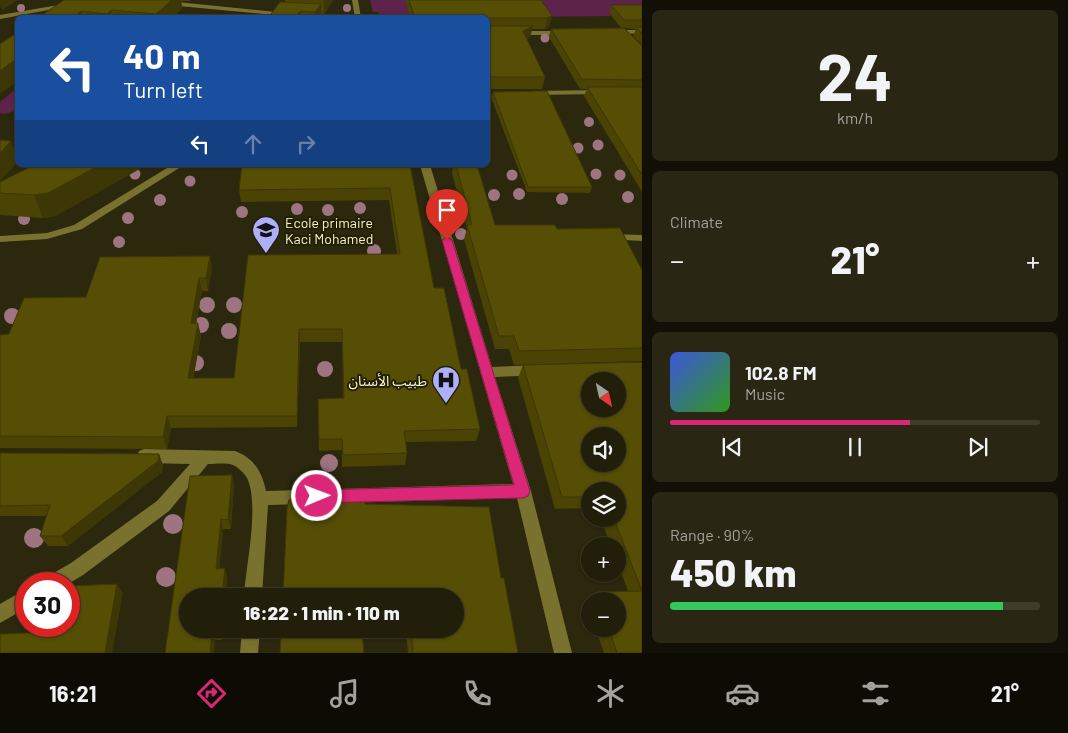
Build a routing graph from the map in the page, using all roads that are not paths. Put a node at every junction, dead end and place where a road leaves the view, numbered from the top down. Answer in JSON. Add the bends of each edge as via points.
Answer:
{"nodes":[{"id":1,"x":99,"y":0,"type":"edge"},
{"id":2,"x":136,"y":0,"type":"edge"},
{"id":3,"x":355,"y":0,"type":"edge"},
{"id":4,"x":300,"y":15,"type":"edge"},
{"id":5,"x":358,"y":15,"type":"edge"},
{"id":6,"x":0,"y":17,"type":"edge"},
{"id":7,"x":575,"y":32,"type":"edge"},
{"id":8,"x":604,"y":32,"type":"edge"},
{"id":9,"x":623,"y":32,"type":"junction"},
{"id":10,"x":642,"y":32,"type":"edge"},
{"id":11,"x":490,"y":33,"type":"edge"},
{"id":12,"x":630,"y":40,"type":"edge"},
{"id":13,"x":613,"y":92,"type":"edge"},
{"id":14,"x":526,"y":93,"type":"edge"},
{"id":15,"x":176,"y":167,"type":"edge"},
{"id":16,"x":426,"y":167,"type":"edge"},
{"id":17,"x":593,"y":236,"type":"edge"},
{"id":18,"x":642,"y":238,"type":"edge"},
{"id":19,"x":0,"y":239,"type":"edge"},
{"id":20,"x":554,"y":370,"type":"edge"},
{"id":21,"x":486,"y":372,"type":"junction"},
{"id":22,"x":128,"y":456,"type":"edge"},
{"id":23,"x":206,"y":456,"type":"junction"},
{"id":24,"x":523,"y":491,"type":"junction"},
{"id":25,"x":260,"y":498,"type":"junction"},
{"id":26,"x":72,"y":572,"type":"edge"},
{"id":27,"x":254,"y":588,"type":"edge"},
{"id":28,"x":15,"y":605,"type":"edge"},
{"id":29,"x":0,"y":614,"type":"edge"},
{"id":30,"x":250,"y":638,"type":"edge"},
{"id":31,"x":249,"y":653,"type":"edge"},
{"id":32,"x":563,"y":653,"type":"edge"}],
"edges":[{"from":1,"to":6,"type":"street"},
{"from":2,"to":4,"type":"street"},
{"from":3,"to":5,"type":"street"},
{"from":7,"to":11,"type":"street"},
{"from":8,"to":9,"type":"street"},
{"from":9,"to":10,"type":"street"},
{"from":9,"to":12,"type":"street"},
{"from":13,"to":14,"type":"street"},
{"from":15,"to":19,"type":"street","via":[[78,227],[47,236]]},
{"from":16,"to":21,"type":"street"},
{"from":17,"to":18,"type":"street"},
{"from":20,"to":21,"type":"street"},
{"from":21,"to":24,"type":"street"},
{"from":22,"to":23,"type":"street"},
{"from":23,"to":25,"type":"street","via":[[235,458],[246,464],[256,478]]},
{"from":23,"to":26,"type":"street","via":[[163,506]]},
{"from":24,"to":25,"type":"street"},
{"from":24,"to":32,"type":"street"},
{"from":25,"to":27,"type":"street"},
{"from":28,"to":29,"type":"street"},
{"from":30,"to":31,"type":"street"}]}
